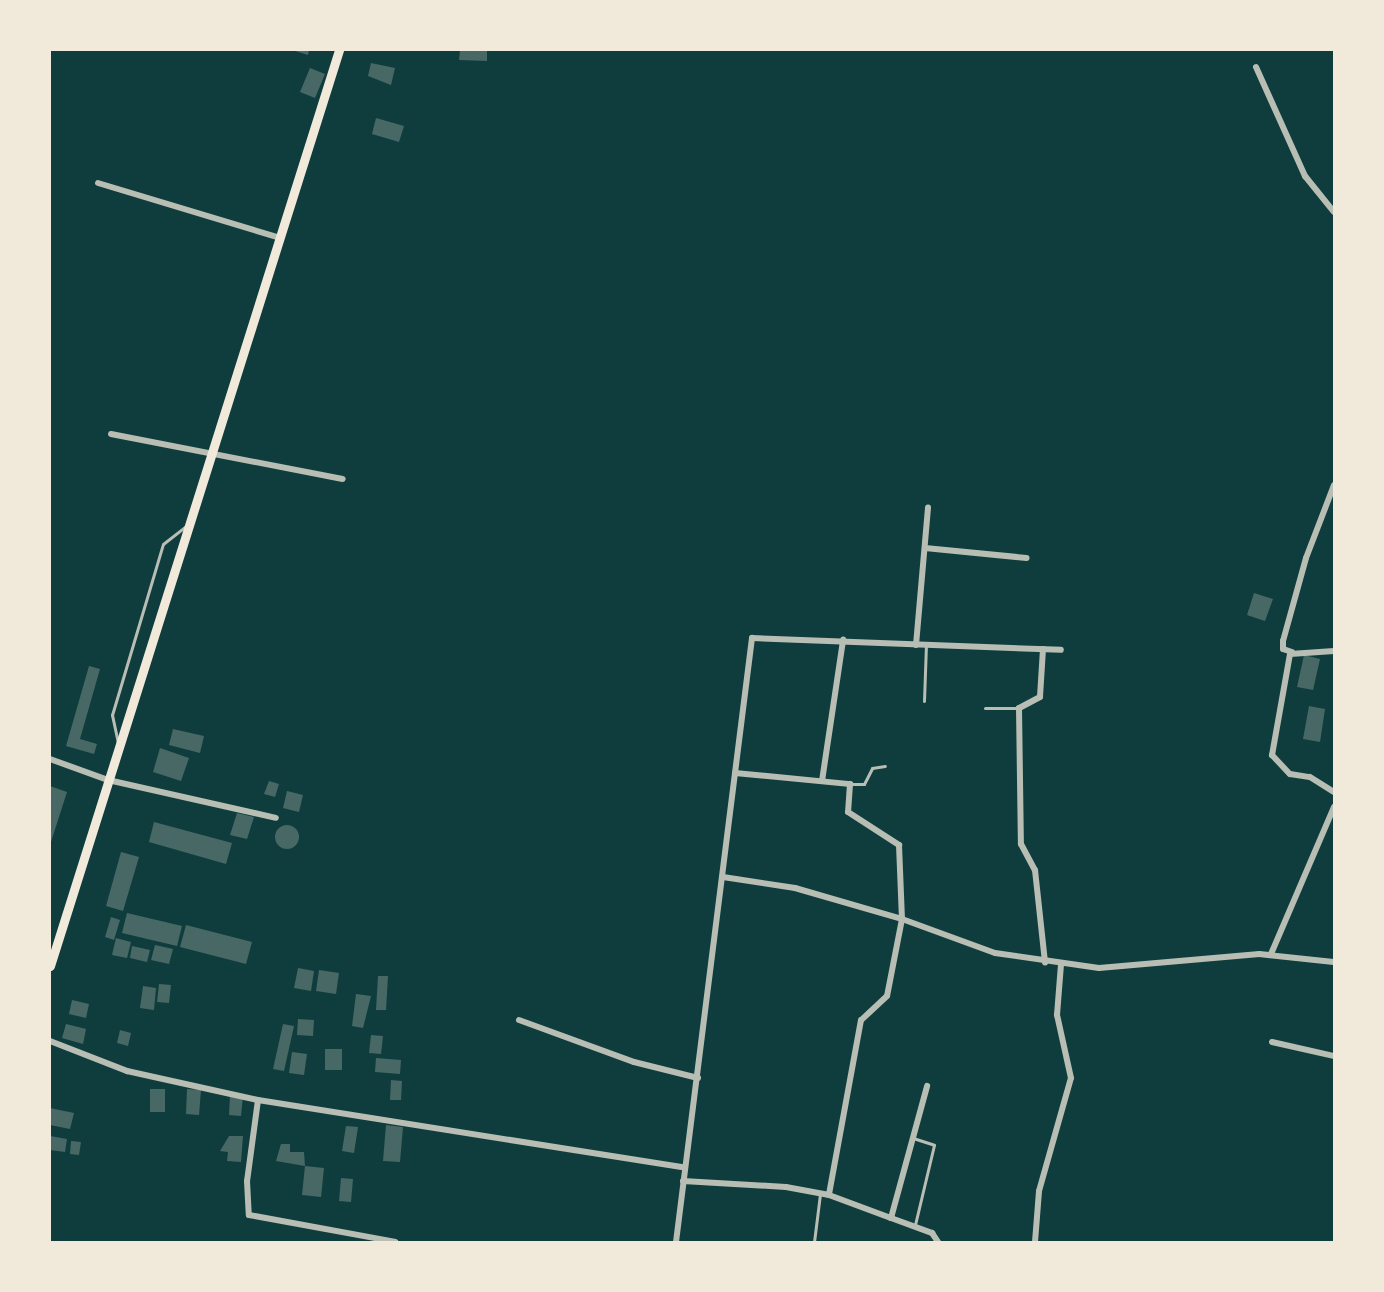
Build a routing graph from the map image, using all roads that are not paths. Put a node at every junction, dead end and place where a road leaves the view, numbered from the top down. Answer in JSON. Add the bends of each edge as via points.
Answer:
{"nodes":[{"id":1,"x":339,"y":50,"type":"edge"},
{"id":2,"x":1257,"y":67,"type":"dead end"},
{"id":3,"x":98,"y":183,"type":"dead end"},
{"id":4,"x":1335,"y":212,"type":"edge"},
{"id":5,"x":279,"y":238,"type":"junction"},
{"id":6,"x":111,"y":434,"type":"dead end"},
{"id":7,"x":213,"y":454,"type":"junction"},
{"id":8,"x":343,"y":479,"type":"dead end"},
{"id":9,"x":1335,"y":485,"type":"edge"},
{"id":10,"x":928,"y":508,"type":"dead end"},
{"id":11,"x":189,"y":525,"type":"junction"},
{"id":12,"x":925,"y":548,"type":"junction"},
{"id":13,"x":1027,"y":558,"type":"dead end"},
{"id":14,"x":843,"y":640,"type":"junction"},
{"id":15,"x":916,"y":645,"type":"junction"},
{"id":16,"x":926,"y":645,"type":"junction"},
{"id":17,"x":1043,"y":649,"type":"junction"},
{"id":18,"x":1061,"y":650,"type":"dead end"},
{"id":19,"x":1335,"y":651,"type":"edge"},
{"id":20,"x":1292,"y":652,"type":"junction"},
{"id":21,"x":924,"y":702,"type":"dead end"},
{"id":22,"x":985,"y":708,"type":"dead end"},
{"id":23,"x":1019,"y":708,"type":"junction"},
{"id":24,"x":119,"y":745,"type":"junction"},
{"id":25,"x":50,"y":759,"type":"edge"},
{"id":26,"x":885,"y":765,"type":"dead end"},
{"id":27,"x":735,"y":773,"type":"junction"},
{"id":28,"x":108,"y":780,"type":"junction"},
{"id":29,"x":822,"y":781,"type":"junction"},
{"id":30,"x":850,"y":784,"type":"junction"},
{"id":31,"x":1335,"y":792,"type":"edge"},
{"id":32,"x":1335,"y":807,"type":"edge"},
{"id":33,"x":276,"y":818,"type":"dead end"},
{"id":34,"x":723,"y":877,"type":"junction"},
{"id":35,"x":902,"y":919,"type":"junction"},
{"id":36,"x":1271,"y":954,"type":"junction"},
{"id":37,"x":1045,"y":962,"type":"junction"},
{"id":38,"x":1335,"y":962,"type":"edge"},
{"id":39,"x":1061,"y":964,"type":"junction"},
{"id":40,"x":50,"y":966,"type":"edge"},
{"id":41,"x":519,"y":1020,"type":"dead end"},
{"id":42,"x":50,"y":1041,"type":"edge"},
{"id":43,"x":1272,"y":1042,"type":"dead end"},
{"id":44,"x":1335,"y":1056,"type":"edge"},
{"id":45,"x":698,"y":1077,"type":"junction"},
{"id":46,"x":927,"y":1086,"type":"dead end"},
{"id":47,"x":258,"y":1100,"type":"junction"},
{"id":48,"x":913,"y":1137,"type":"junction"},
{"id":49,"x":685,"y":1168,"type":"junction"},
{"id":50,"x":683,"y":1181,"type":"junction"},
{"id":51,"x":820,"y":1193,"type":"junction"},
{"id":52,"x":829,"y":1195,"type":"junction"},
{"id":53,"x":891,"y":1218,"type":"junction"},
{"id":54,"x":914,"y":1226,"type":"junction"},
{"id":55,"x":396,"y":1242,"type":"edge"},
{"id":56,"x":676,"y":1242,"type":"edge"},
{"id":57,"x":814,"y":1242,"type":"edge"},
{"id":58,"x":938,"y":1242,"type":"edge"},
{"id":59,"x":1035,"y":1242,"type":"edge"}],
"edges":[{"from":1,"to":5,"type":"main road"},
{"from":2,"to":4,"type":"street","via":[[1305,176]]},
{"from":3,"to":5,"type":"street"},
{"from":5,"to":7,"type":"main road"},
{"from":6,"to":7,"type":"street"},
{"from":7,"to":8,"type":"street"},
{"from":7,"to":11,"type":"main road"},
{"from":9,"to":20,"type":"street","via":[[1306,558],[1283,641],[1283,649]]},
{"from":10,"to":12,"type":"street"},
{"from":11,"to":24,"type":"main road"},
{"from":11,"to":24,"type":"lane","via":[[163,544],[112,715]]},
{"from":12,"to":13,"type":"street"},
{"from":12,"to":15,"type":"street"},
{"from":14,"to":15,"type":"street"},
{"from":14,"to":27,"type":"street","via":[[752,638]]},
{"from":14,"to":29,"type":"street"},
{"from":15,"to":16,"type":"street"},
{"from":16,"to":17,"type":"street"},
{"from":16,"to":21,"type":"lane"},
{"from":17,"to":18,"type":"street"},
{"from":17,"to":23,"type":"street","via":[[1040,697]]},
{"from":19,"to":20,"type":"street"},
{"from":20,"to":31,"type":"street","via":[[1272,755],[1290,774],[1310,777]]},
{"from":22,"to":23,"type":"lane"},
{"from":23,"to":37,"type":"street","via":[[1021,844],[1035,870]]},
{"from":24,"to":28,"type":"main road"},
{"from":25,"to":28,"type":"street"},
{"from":26,"to":30,"type":"lane","via":[[872,768],[864,784]]},
{"from":27,"to":29,"type":"street"},
{"from":27,"to":34,"type":"street"},
{"from":28,"to":33,"type":"street"},
{"from":28,"to":40,"type":"main road"},
{"from":29,"to":30,"type":"street"},
{"from":30,"to":35,"type":"street","via":[[846,803],[852,818],[899,845]]},
{"from":32,"to":36,"type":"street"},
{"from":34,"to":35,"type":"street","via":[[795,888]]},
{"from":34,"to":45,"type":"street"},
{"from":35,"to":37,"type":"street","via":[[995,953]]},
{"from":35,"to":52,"type":"street","via":[[887,996],[861,1020]]},
{"from":36,"to":38,"type":"street"},
{"from":36,"to":39,"type":"street","via":[[1140,968]]},
{"from":37,"to":39,"type":"street"},
{"from":39,"to":59,"type":"street","via":[[1057,1015],[1071,1077],[1042,1180]]},
{"from":41,"to":45,"type":"street","via":[[634,1062]]},
{"from":42,"to":47,"type":"street","via":[[127,1071]]},
{"from":43,"to":44,"type":"street"},
{"from":45,"to":49,"type":"street"},
{"from":46,"to":48,"type":"street"},
{"from":47,"to":49,"type":"street"},
{"from":47,"to":55,"type":"street","via":[[247,1181],[249,1215]]},
{"from":48,"to":53,"type":"street"},
{"from":48,"to":54,"type":"lane","via":[[934,1145]]},
{"from":49,"to":50,"type":"street"},
{"from":50,"to":51,"type":"street"},
{"from":50,"to":56,"type":"street"},
{"from":51,"to":52,"type":"street"},
{"from":51,"to":57,"type":"lane"},
{"from":52,"to":53,"type":"street"},
{"from":53,"to":54,"type":"street"},
{"from":54,"to":58,"type":"street","via":[[937,1236]]}]}
